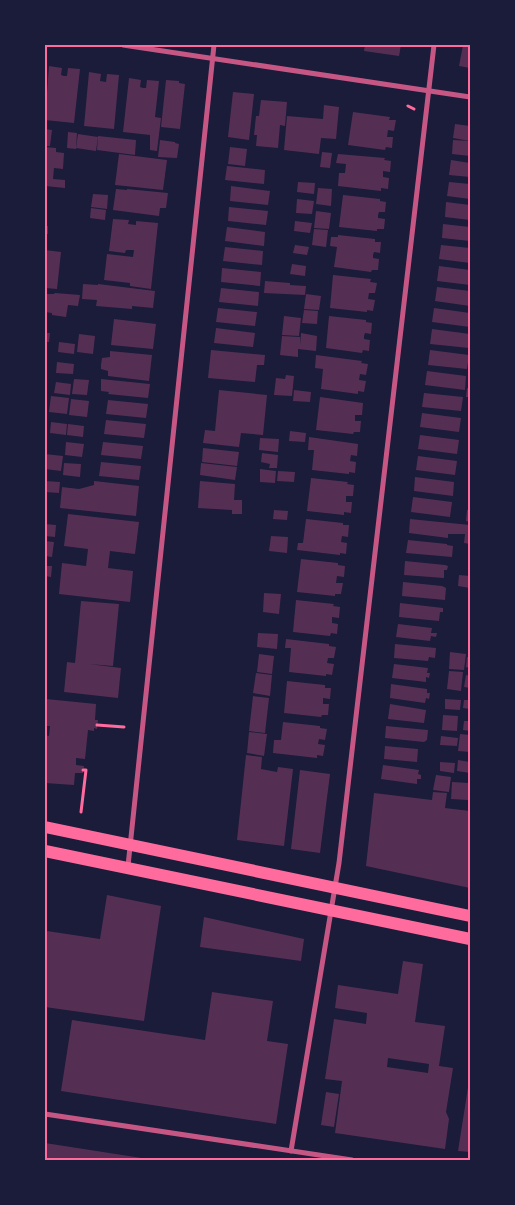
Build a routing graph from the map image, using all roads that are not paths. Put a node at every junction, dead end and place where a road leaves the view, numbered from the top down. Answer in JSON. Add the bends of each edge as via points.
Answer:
{"nodes":[{"id":1,"x":123,"y":45,"type":"edge"},
{"id":2,"x":214,"y":45,"type":"edge"},
{"id":3,"x":434,"y":45,"type":"edge"},
{"id":4,"x":213,"y":59,"type":"junction"},
{"id":5,"x":429,"y":91,"type":"junction"},
{"id":6,"x":470,"y":97,"type":"edge"},
{"id":7,"x":45,"y":827,"type":"edge"},
{"id":8,"x":130,"y":844,"type":"junction"},
{"id":9,"x":45,"y":851,"type":"edge"},
{"id":10,"x":128,"y":867,"type":"junction"},
{"id":11,"x":335,"y":887,"type":"junction"},
{"id":12,"x":331,"y":911,"type":"junction"},
{"id":13,"x":470,"y":916,"type":"edge"},
{"id":14,"x":470,"y":939,"type":"edge"},
{"id":15,"x":45,"y":1114,"type":"edge"},
{"id":16,"x":291,"y":1151,"type":"junction"},
{"id":17,"x":352,"y":1160,"type":"edge"}],
"edges":[{"from":1,"to":4,"type":"street"},
{"from":2,"to":4,"type":"street"},
{"from":3,"to":5,"type":"street"},
{"from":4,"to":5,"type":"street"},
{"from":4,"to":8,"type":"street"},
{"from":5,"to":6,"type":"street"},
{"from":5,"to":11,"type":"street"},
{"from":7,"to":8,"type":"main road"},
{"from":8,"to":10,"type":"street"},
{"from":8,"to":11,"type":"main road"},
{"from":9,"to":10,"type":"main road"},
{"from":10,"to":12,"type":"main road"},
{"from":11,"to":12,"type":"street"},
{"from":11,"to":13,"type":"main road"},
{"from":12,"to":14,"type":"main road"},
{"from":12,"to":16,"type":"street"},
{"from":15,"to":16,"type":"street"},
{"from":16,"to":17,"type":"street"}]}
